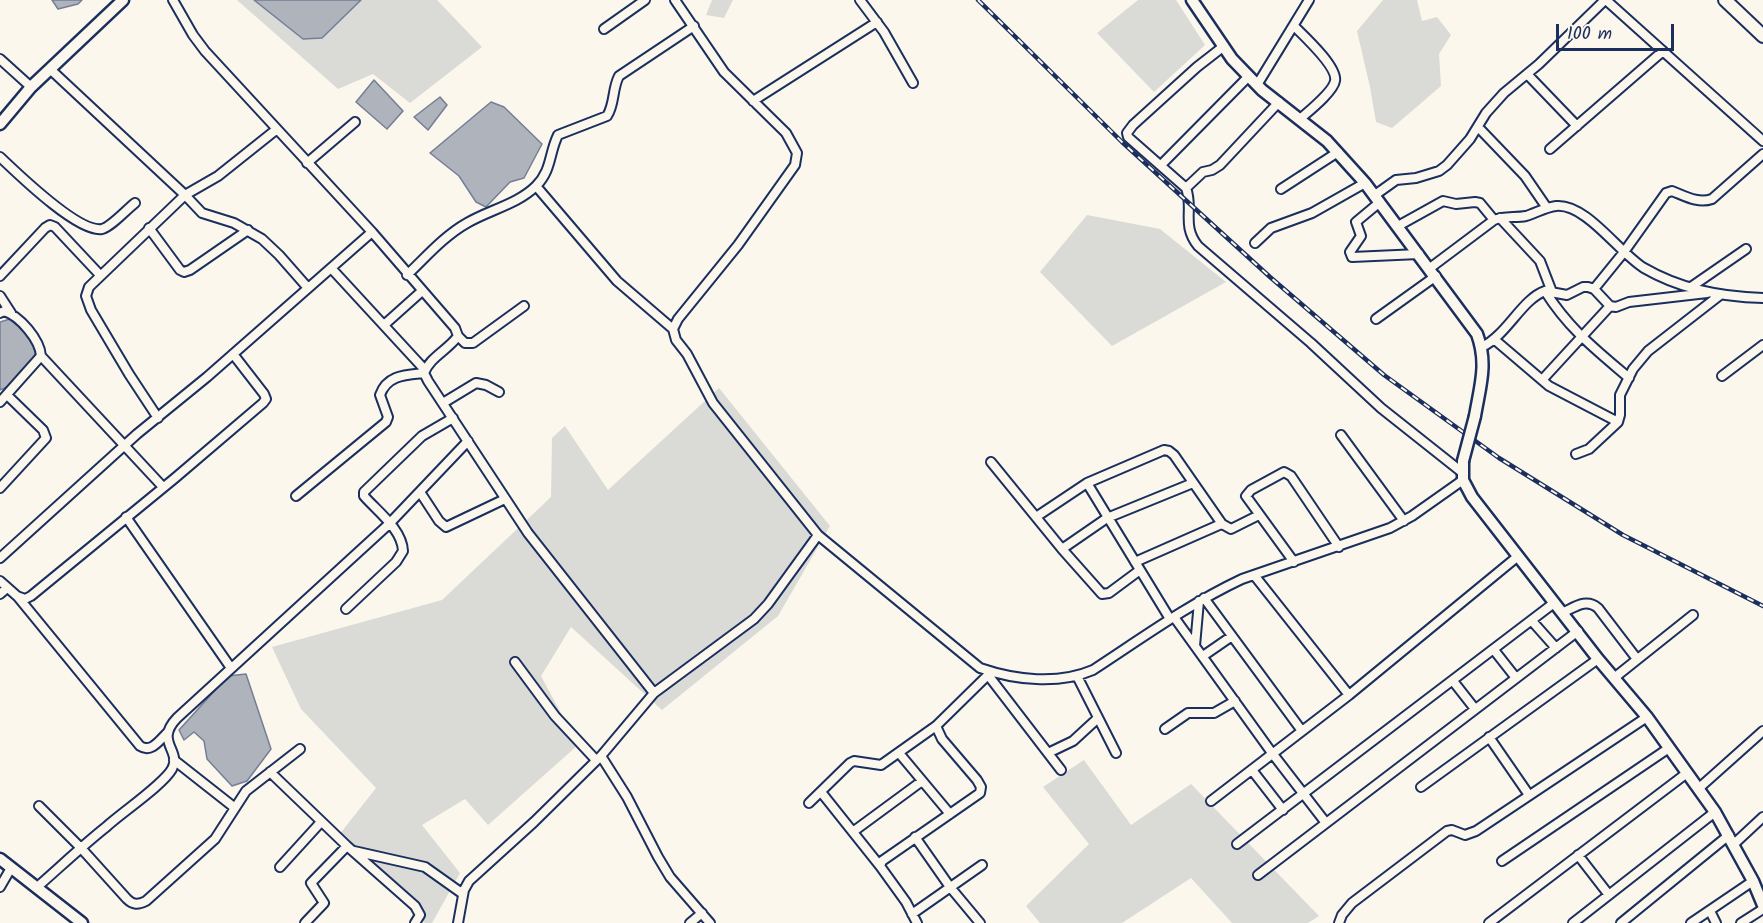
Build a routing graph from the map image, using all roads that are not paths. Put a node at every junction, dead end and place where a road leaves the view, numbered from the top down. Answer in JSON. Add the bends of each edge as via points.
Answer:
{"nodes":[{"id":1,"x":123,"y":0,"type":"edge"},
{"id":2,"x":173,"y":0,"type":"edge"},
{"id":3,"x":645,"y":0,"type":"edge"},
{"id":4,"x":675,"y":0,"type":"edge"},
{"id":5,"x":860,"y":0,"type":"edge"},
{"id":6,"x":1192,"y":0,"type":"edge"},
{"id":7,"x":1310,"y":0,"type":"edge"},
{"id":8,"x":1606,"y":0,"type":"edge"},
{"id":9,"x":1725,"y":0,"type":"edge"},
{"id":10,"x":877,"y":22,"type":"junction"},
{"id":11,"x":694,"y":26,"type":"junction"},
{"id":12,"x":1294,"y":26,"type":"junction"},
{"id":13,"x":604,"y":29,"type":"dead end"},
{"id":14,"x":1763,"y":36,"type":"edge"},
{"id":15,"x":1224,"y":46,"type":"junction"},
{"id":16,"x":1663,"y":51,"type":"junction"},
{"id":17,"x":0,"y":59,"type":"edge"},
{"id":18,"x":50,"y":69,"type":"junction"},
{"id":19,"x":1527,"y":74,"type":"junction"},
{"id":20,"x":1253,"y":81,"type":"junction"},
{"id":21,"x":913,"y":82,"type":"dead end"},
{"id":22,"x":31,"y":87,"type":"junction"},
{"id":23,"x":753,"y":101,"type":"junction"},
{"id":24,"x":1279,"y":102,"type":"junction"},
{"id":25,"x":2,"y":118,"type":"edge"},
{"id":26,"x":1300,"y":119,"type":"junction"},
{"id":27,"x":355,"y":122,"type":"dead end"},
{"id":28,"x":1577,"y":126,"type":"junction"},
{"id":29,"x":1478,"y":127,"type":"junction"},
{"id":30,"x":276,"y":129,"type":"junction"},
{"id":31,"x":1763,"y":141,"type":"edge"},
{"id":32,"x":1550,"y":149,"type":"dead end"},
{"id":33,"x":1338,"y":152,"type":"junction"},
{"id":34,"x":1763,"y":154,"type":"edge"},
{"id":35,"x":0,"y":157,"type":"edge"},
{"id":36,"x":307,"y":163,"type":"junction"},
{"id":37,"x":1161,"y":165,"type":"junction"},
{"id":38,"x":1365,"y":183,"type":"junction"},
{"id":39,"x":536,"y":186,"type":"junction"},
{"id":40,"x":1186,"y":188,"type":"junction"},
{"id":41,"x":1281,"y":189,"type":"dead end"},
{"id":42,"x":185,"y":195,"type":"junction"},
{"id":43,"x":1378,"y":199,"type":"junction"},
{"id":44,"x":135,"y":203,"type":"dead end"},
{"id":45,"x":1547,"y":208,"type":"junction"},
{"id":46,"x":1497,"y":219,"type":"junction"},
{"id":47,"x":1398,"y":226,"type":"junction"},
{"id":48,"x":149,"y":228,"type":"junction"},
{"id":49,"x":248,"y":230,"type":"junction"},
{"id":50,"x":372,"y":232,"type":"junction"},
{"id":51,"x":1255,"y":243,"type":"dead end"},
{"id":52,"x":1746,"y":249,"type":"dead end"},
{"id":53,"x":1624,"y":252,"type":"junction"},
{"id":54,"x":1419,"y":254,"type":"junction"},
{"id":55,"x":331,"y":268,"type":"junction"},
{"id":56,"x":1433,"y":272,"type":"junction"},
{"id":57,"x":100,"y":275,"type":"junction"},
{"id":58,"x":408,"y":275,"type":"junction"},
{"id":59,"x":0,"y":276,"type":"edge"},
{"id":60,"x":1691,"y":287,"type":"junction"},
{"id":61,"x":308,"y":288,"type":"junction"},
{"id":62,"x":1594,"y":289,"type":"junction"},
{"id":63,"x":422,"y":291,"type":"junction"},
{"id":64,"x":1549,"y":291,"type":"junction"},
{"id":65,"x":1715,"y":294,"type":"junction"},
{"id":66,"x":0,"y":296,"type":"edge"},
{"id":67,"x":1763,"y":298,"type":"edge"},
{"id":68,"x":524,"y":306,"type":"dead end"},
{"id":69,"x":1610,"y":306,"type":"junction"},
{"id":70,"x":0,"y":313,"type":"edge"},
{"id":71,"x":10,"y":313,"type":"junction"},
{"id":72,"x":1376,"y":319,"type":"dead end"},
{"id":73,"x":384,"y":325,"type":"junction"},
{"id":74,"x":673,"y":329,"type":"junction"},
{"id":75,"x":458,"y":336,"type":"junction"},
{"id":76,"x":1581,"y":337,"type":"junction"},
{"id":77,"x":1495,"y":340,"type":"junction"},
{"id":78,"x":1763,"y":345,"type":"edge"},
{"id":79,"x":1482,"y":347,"type":"junction"},
{"id":80,"x":232,"y":354,"type":"junction"},
{"id":81,"x":41,"y":356,"type":"junction"},
{"id":82,"x":425,"y":371,"type":"junction"},
{"id":83,"x":1722,"y":376,"type":"dead end"},
{"id":84,"x":1629,"y":378,"type":"junction"},
{"id":85,"x":1542,"y":380,"type":"junction"},
{"id":86,"x":499,"y":392,"type":"dead end"},
{"id":87,"x":7,"y":395,"type":"junction"},
{"id":88,"x":0,"y":402,"type":"edge"},
{"id":89,"x":442,"y":403,"type":"junction"},
{"id":90,"x":158,"y":418,"type":"junction"},
{"id":91,"x":453,"y":418,"type":"junction"},
{"id":92,"x":1618,"y":422,"type":"junction"},
{"id":93,"x":1341,"y":435,"type":"dead end"},
{"id":94,"x":468,"y":441,"type":"junction"},
{"id":95,"x":125,"y":445,"type":"junction"},
{"id":96,"x":1576,"y":454,"type":"dead end"},
{"id":97,"x":991,"y":462,"type":"dead end"},
{"id":98,"x":1463,"y":476,"type":"junction"},
{"id":99,"x":1087,"y":483,"type":"junction"},
{"id":100,"x":1193,"y":483,"type":"junction"},
{"id":101,"x":163,"y":487,"type":"junction"},
{"id":102,"x":0,"y":488,"type":"edge"},
{"id":103,"x":420,"y":492,"type":"junction"},
{"id":104,"x":296,"y":496,"type":"dead end"},
{"id":105,"x":505,"y":499,"type":"junction"},
{"id":106,"x":1259,"y":515,"type":"junction"},
{"id":107,"x":126,"y":517,"type":"junction"},
{"id":108,"x":1036,"y":517,"type":"junction"},
{"id":109,"x":1107,"y":518,"type":"junction"},
{"id":110,"x":1404,"y":521,"type":"junction"},
{"id":111,"x":389,"y":524,"type":"junction"},
{"id":112,"x":1222,"y":524,"type":"junction"},
{"id":113,"x":818,"y":535,"type":"junction"},
{"id":114,"x":1339,"y":547,"type":"junction"},
{"id":115,"x":1062,"y":549,"type":"junction"},
{"id":116,"x":1517,"y":557,"type":"junction"},
{"id":117,"x":0,"y":558,"type":"edge"},
{"id":118,"x":1135,"y":562,"type":"junction"},
{"id":119,"x":1294,"y":562,"type":"junction"},
{"id":120,"x":1140,"y":570,"type":"junction"},
{"id":121,"x":1254,"y":575,"type":"junction"},
{"id":122,"x":0,"y":581,"type":"edge"},
{"id":123,"x":7,"y":588,"type":"junction"},
{"id":124,"x":0,"y":594,"type":"edge"},
{"id":125,"x":17,"y":596,"type":"junction"},
{"id":126,"x":1201,"y":600,"type":"junction"},
{"id":127,"x":1554,"y":603,"type":"junction"},
{"id":128,"x":346,"y":609,"type":"dead end"},
{"id":129,"x":1563,"y":613,"type":"junction"},
{"id":130,"x":1693,"y":615,"type":"dead end"},
{"id":131,"x":1172,"y":618,"type":"junction"},
{"id":132,"x":1532,"y":621,"type":"junction"},
{"id":133,"x":1578,"y":631,"type":"junction"},
{"id":134,"x":1232,"y":636,"type":"junction"},
{"id":135,"x":1195,"y":646,"type":"junction"},
{"id":136,"x":1556,"y":648,"type":"junction"},
{"id":137,"x":1494,"y":650,"type":"junction"},
{"id":138,"x":1203,"y":656,"type":"junction"},
{"id":139,"x":1598,"y":659,"type":"junction"},
{"id":140,"x":1637,"y":659,"type":"junction"},
{"id":141,"x":515,"y":662,"type":"dead end"},
{"id":142,"x":231,"y":668,"type":"junction"},
{"id":143,"x":990,"y":674,"type":"junction"},
{"id":144,"x":1080,"y":675,"type":"junction"},
{"id":145,"x":1516,"y":678,"type":"junction"},
{"id":146,"x":1614,"y":678,"type":"junction"},
{"id":147,"x":1453,"y":681,"type":"junction"},
{"id":148,"x":654,"y":693,"type":"junction"},
{"id":149,"x":1349,"y":695,"type":"junction"},
{"id":150,"x":1235,"y":701,"type":"junction"},
{"id":151,"x":1475,"y":709,"type":"junction"},
{"id":152,"x":1647,"y":717,"type":"junction"},
{"id":153,"x":1098,"y":718,"type":"junction"},
{"id":154,"x":936,"y":726,"type":"junction"},
{"id":155,"x":1165,"y":729,"type":"dead end"},
{"id":156,"x":1302,"y":731,"type":"junction"},
{"id":157,"x":1763,"y":731,"type":"edge"},
{"id":158,"x":167,"y":733,"type":"junction"},
{"id":159,"x":1489,"y":737,"type":"junction"},
{"id":160,"x":1669,"y":748,"type":"junction"},
{"id":161,"x":300,"y":749,"type":"dead end"},
{"id":162,"x":899,"y":753,"type":"junction"},
{"id":163,"x":1048,"y":753,"type":"junction"},
{"id":164,"x":1116,"y":753,"type":"dead end"},
{"id":165,"x":1272,"y":753,"type":"junction"},
{"id":166,"x":599,"y":758,"type":"junction"},
{"id":167,"x":174,"y":760,"type":"junction"},
{"id":168,"x":1061,"y":770,"type":"dead end"},
{"id":169,"x":1252,"y":770,"type":"junction"},
{"id":170,"x":270,"y":772,"type":"junction"},
{"id":171,"x":1687,"y":774,"type":"junction"},
{"id":172,"x":922,"y":781,"type":"junction"},
{"id":173,"x":1421,"y":787,"type":"dead end"},
{"id":174,"x":1698,"y":789,"type":"junction"},
{"id":175,"x":821,"y":792,"type":"junction"},
{"id":176,"x":1304,"y":794,"type":"junction"},
{"id":177,"x":1529,"y":795,"type":"junction"},
{"id":178,"x":1211,"y":801,"type":"dead end"},
{"id":179,"x":809,"y":803,"type":"dead end"},
{"id":180,"x":39,"y":807,"type":"dead end"},
{"id":181,"x":235,"y":808,"type":"junction"},
{"id":182,"x":1282,"y":810,"type":"junction"},
{"id":183,"x":1716,"y":812,"type":"junction"},
{"id":184,"x":950,"y":813,"type":"junction"},
{"id":185,"x":1763,"y":817,"type":"edge"},
{"id":186,"x":321,"y":822,"type":"junction"},
{"id":187,"x":1326,"y":823,"type":"junction"},
{"id":188,"x":854,"y":831,"type":"junction"},
{"id":189,"x":915,"y":837,"type":"junction"},
{"id":190,"x":1732,"y":840,"type":"junction"},
{"id":191,"x":1237,"y":844,"type":"dead end"},
{"id":192,"x":81,"y":848,"type":"junction"},
{"id":193,"x":349,"y":848,"type":"junction"},
{"id":194,"x":1578,"y":855,"type":"junction"},
{"id":195,"x":0,"y":859,"type":"edge"},
{"id":196,"x":1502,"y":861,"type":"dead end"},
{"id":197,"x":982,"y":865,"type":"dead end"},
{"id":198,"x":880,"y":866,"type":"junction"},
{"id":199,"x":280,"y":867,"type":"dead end"},
{"id":200,"x":11,"y":868,"type":"junction"},
{"id":201,"x":1257,"y":874,"type":"dead end"},
{"id":202,"x":1753,"y":881,"type":"junction"},
{"id":203,"x":0,"y":887,"type":"edge"},
{"id":204,"x":950,"y":887,"type":"junction"},
{"id":205,"x":36,"y":888,"type":"junction"},
{"id":206,"x":463,"y":894,"type":"junction"},
{"id":207,"x":1609,"y":895,"type":"junction"},
{"id":208,"x":1763,"y":907,"type":"edge"},
{"id":209,"x":1710,"y":911,"type":"junction"},
{"id":210,"x":702,"y":913,"type":"junction"},
{"id":211,"x":912,"y":914,"type":"junction"},
{"id":212,"x":82,"y":923,"type":"edge"},
{"id":213,"x":305,"y":923,"type":"edge"},
{"id":214,"x":415,"y":923,"type":"edge"},
{"id":215,"x":458,"y":923,"type":"edge"},
{"id":216,"x":690,"y":923,"type":"edge"},
{"id":217,"x":710,"y":923,"type":"edge"},
{"id":218,"x":917,"y":923,"type":"edge"},
{"id":219,"x":980,"y":923,"type":"edge"},
{"id":220,"x":1339,"y":923,"type":"edge"},
{"id":221,"x":1489,"y":923,"type":"edge"},
{"id":222,"x":1573,"y":923,"type":"edge"},
{"id":223,"x":1621,"y":923,"type":"edge"},
{"id":224,"x":1692,"y":923,"type":"edge"},
{"id":225,"x":1716,"y":923,"type":"edge"},
{"id":226,"x":1742,"y":923,"type":"edge"}],
"edges":[{"from":1,"to":18,"type":"main road"},
{"from":2,"to":30,"type":"street","via":[[205,51]]},
{"from":3,"to":13,"type":"street"},
{"from":4,"to":11,"type":"street"},
{"from":5,"to":10,"type":"street"},
{"from":6,"to":15,"type":"main road"},
{"from":7,"to":12,"type":"street"},
{"from":8,"to":16,"type":"street"},
{"from":8,"to":19,"type":"street"},
{"from":9,"to":14,"type":"main road"},
{"from":10,"to":21,"type":"street"},
{"from":10,"to":23,"type":"street"},
{"from":11,"to":23,"type":"street","via":[[724,72]]},
{"from":11,"to":39,"type":"street","via":[[619,76],[607,116],[558,135],[550,164]]},
{"from":12,"to":20,"type":"street"},
{"from":12,"to":26,"type":"street","via":[[1335,75],[1332,88]]},
{"from":15,"to":20,"type":"main road"},
{"from":15,"to":37,"type":"street","via":[[1129,129],[1128,137]]},
{"from":16,"to":28,"type":"street"},
{"from":16,"to":31,"type":"street"},
{"from":17,"to":22,"type":"street"},
{"from":18,"to":22,"type":"main road"},
{"from":18,"to":42,"type":"street"},
{"from":19,"to":28,"type":"street"},
{"from":19,"to":29,"type":"street","via":[[1496,101]]},
{"from":20,"to":24,"type":"main road"},
{"from":20,"to":37,"type":"street"},
{"from":22,"to":25,"type":"main road"},
{"from":23,"to":74,"type":"street","via":[[793,143],[797,153],[795,165]]},
{"from":24,"to":26,"type":"main road"},
{"from":24,"to":40,"type":"street","via":[[1220,165],[1203,171]]},
{"from":26,"to":33,"type":"main road"},
{"from":27,"to":36,"type":"street"},
{"from":28,"to":32,"type":"street"},
{"from":29,"to":43,"type":"street","via":[[1460,153],[1438,171],[1396,180]]},
{"from":29,"to":45,"type":"street","via":[[1525,176]]},
{"from":30,"to":36,"type":"street"},
{"from":30,"to":42,"type":"street","via":[[218,176]]},
{"from":33,"to":38,"type":"main road"},
{"from":33,"to":41,"type":"street"},
{"from":34,"to":53,"type":"street","via":[[1712,199],[1704,202],[1672,191],[1666,193]]},
{"from":35,"to":44,"type":"street","via":[[42,197],[91,227],[107,226]]},
{"from":36,"to":50,"type":"street"},
{"from":37,"to":40,"type":"street"},
{"from":38,"to":43,"type":"main road"},
{"from":38,"to":51,"type":"street","via":[[1312,213],[1271,228]]},
{"from":39,"to":58,"type":"street","via":[[459,228]]},
{"from":39,"to":74,"type":"street","via":[[617,281]]},
{"from":40,"to":98,"type":"street","via":[[1189,229],[1198,246]]},
{"from":42,"to":48,"type":"street"},
{"from":42,"to":49,"type":"street","via":[[202,213]]},
{"from":43,"to":47,"type":"main road"},
{"from":43,"to":54,"type":"street","via":[[1356,222],[1360,236],[1350,252],[1352,257]]},
{"from":45,"to":46,"type":"street"},
{"from":45,"to":53,"type":"street","via":[[1565,207],[1586,216]]},
{"from":46,"to":47,"type":"street","via":[[1480,203],[1443,201]]},
{"from":46,"to":56,"type":"street"},
{"from":46,"to":64,"type":"street","via":[[1540,261]]},
{"from":47,"to":54,"type":"main road"},
{"from":48,"to":49,"type":"street","via":[[184,272]]},
{"from":48,"to":57,"type":"street"},
{"from":49,"to":61,"type":"street","via":[[270,245]]},
{"from":50,"to":55,"type":"street"},
{"from":50,"to":58,"type":"street"},
{"from":52,"to":60,"type":"street"},
{"from":53,"to":60,"type":"street","via":[[1646,268]]},
{"from":53,"to":62,"type":"street"},
{"from":54,"to":56,"type":"main road"},
{"from":55,"to":61,"type":"street"},
{"from":55,"to":73,"type":"street"},
{"from":56,"to":72,"type":"street"},
{"from":56,"to":79,"type":"main road"},
{"from":57,"to":59,"type":"street","via":[[50,225]]},
{"from":57,"to":90,"type":"street","via":[[88,287],[86,296],[91,310]]},
{"from":58,"to":63,"type":"street"},
{"from":60,"to":65,"type":"street"},
{"from":61,"to":80,"type":"street"},
{"from":62,"to":64,"type":"street","via":[[1583,287],[1567,295]]},
{"from":62,"to":69,"type":"street"},
{"from":63,"to":73,"type":"street"},
{"from":63,"to":75,"type":"street"},
{"from":64,"to":76,"type":"street","via":[[1558,312]]},
{"from":64,"to":77,"type":"street","via":[[1535,297]]},
{"from":65,"to":67,"type":"street"},
{"from":65,"to":69,"type":"street"},
{"from":65,"to":84,"type":"street","via":[[1648,351]]},
{"from":66,"to":71,"type":"street"},
{"from":68,"to":75,"type":"street","via":[[473,343],[465,343]]},
{"from":69,"to":76,"type":"street"},
{"from":70,"to":71,"type":"street"},
{"from":71,"to":81,"type":"street","via":[[36,341]]},
{"from":73,"to":82,"type":"street"},
{"from":74,"to":113,"type":"street","via":[[712,403]]},
{"from":75,"to":82,"type":"street"},
{"from":76,"to":84,"type":"street"},
{"from":76,"to":85,"type":"street"},
{"from":77,"to":79,"type":"street"},
{"from":77,"to":85,"type":"street"},
{"from":78,"to":83,"type":"street"},
{"from":79,"to":98,"type":"main road","bridge":true,"via":[[1484,363]]},
{"from":80,"to":90,"type":"street"},
{"from":80,"to":101,"type":"street","via":[[266,399]]},
{"from":81,"to":87,"type":"street"},
{"from":81,"to":95,"type":"street"},
{"from":82,"to":89,"type":"street"},
{"from":82,"to":104,"type":"street","via":[[397,376],[386,384],[380,395],[387,412],[386,422]]},
{"from":84,"to":92,"type":"street","via":[[1620,395]]},
{"from":85,"to":92,"type":"street"},
{"from":86,"to":89,"type":"street","via":[[476,383]]},
{"from":87,"to":88,"type":"street"},
{"from":87,"to":102,"type":"street","via":[[43,430],[46,438]]},
{"from":89,"to":91,"type":"street"},
{"from":90,"to":95,"type":"street"},
{"from":91,"to":94,"type":"street"},
{"from":91,"to":111,"type":"street","via":[[422,436],[364,492]]},
{"from":92,"to":96,"type":"street","via":[[1589,449]]},
{"from":93,"to":110,"type":"street"},
{"from":94,"to":103,"type":"street"},
{"from":94,"to":105,"type":"street"},
{"from":95,"to":101,"type":"street"},
{"from":95,"to":117,"type":"street"},
{"from":97,"to":108,"type":"street"},
{"from":98,"to":110,"type":"street"},
{"from":98,"to":116,"type":"main road","via":[[1472,497]]},
{"from":99,"to":100,"type":"street","via":[[1164,450],[1174,455]]},
{"from":99,"to":108,"type":"street"},
{"from":99,"to":109,"type":"street"},
{"from":100,"to":109,"type":"street"},
{"from":100,"to":112,"type":"street"},
{"from":101,"to":107,"type":"street"},
{"from":103,"to":105,"type":"street","via":[[446,526]]},
{"from":103,"to":111,"type":"street"},
{"from":105,"to":148,"type":"street"},
{"from":106,"to":112,"type":"street","via":[[1231,529]]},
{"from":106,"to":114,"type":"street","via":[[1246,496],[1248,493],[1288,473]]},
{"from":106,"to":119,"type":"street"},
{"from":107,"to":125,"type":"street","via":[[31,596]]},
{"from":107,"to":142,"type":"street"},
{"from":108,"to":115,"type":"street"},
{"from":109,"to":115,"type":"street"},
{"from":109,"to":118,"type":"street"},
{"from":110,"to":114,"type":"street"},
{"from":111,"to":128,"type":"street","via":[[401,539],[403,551]]},
{"from":111,"to":142,"type":"street"},
{"from":112,"to":118,"type":"street"},
{"from":113,"to":143,"type":"street"},
{"from":113,"to":148,"type":"street","via":[[754,619]]},
{"from":114,"to":119,"type":"street"},
{"from":115,"to":120,"type":"street","via":[[1102,594]]},
{"from":116,"to":127,"type":"main road"},
{"from":116,"to":149,"type":"street"},
{"from":118,"to":120,"type":"street"},
{"from":119,"to":121,"type":"street"},
{"from":120,"to":131,"type":"street"},
{"from":121,"to":126,"type":"street"},
{"from":121,"to":149,"type":"street"},
{"from":122,"to":123,"type":"street"},
{"from":123,"to":124,"type":"street"},
{"from":123,"to":125,"type":"street"},
{"from":125,"to":158,"type":"street","via":[[140,746],[149,749]]},
{"from":126,"to":131,"type":"street"},
{"from":126,"to":134,"type":"street"},
{"from":126,"to":135,"type":"street"},
{"from":127,"to":129,"type":"main road"},
{"from":127,"to":132,"type":"street"},
{"from":129,"to":133,"type":"main road"},
{"from":129,"to":140,"type":"street","via":[[1586,602],[1593,603]]},
{"from":130,"to":140,"type":"street"},
{"from":131,"to":135,"type":"street"},
{"from":131,"to":144,"type":"street"},
{"from":132,"to":136,"type":"street"},
{"from":132,"to":137,"type":"street"},
{"from":133,"to":136,"type":"street"},
{"from":133,"to":139,"type":"main road"},
{"from":134,"to":138,"type":"street"},
{"from":134,"to":156,"type":"street"},
{"from":135,"to":138,"type":"street"},
{"from":136,"to":145,"type":"street"},
{"from":137,"to":145,"type":"street"},
{"from":137,"to":147,"type":"street"},
{"from":138,"to":150,"type":"street"},
{"from":139,"to":146,"type":"main road"},
{"from":139,"to":159,"type":"street"},
{"from":140,"to":146,"type":"street"},
{"from":141,"to":166,"type":"street","via":[[555,716]]},
{"from":142,"to":158,"type":"street","via":[[169,726]]},
{"from":143,"to":144,"type":"street","via":[[1032,679]]},
{"from":143,"to":154,"type":"street"},
{"from":143,"to":163,"type":"street"},
{"from":144,"to":153,"type":"street"},
{"from":145,"to":151,"type":"street"},
{"from":146,"to":152,"type":"main road"},
{"from":147,"to":151,"type":"street"},
{"from":147,"to":176,"type":"street"},
{"from":148,"to":166,"type":"street"},
{"from":149,"to":156,"type":"street"},
{"from":150,"to":155,"type":"street","via":[[1214,713],[1184,715]]},
{"from":150,"to":165,"type":"street"},
{"from":151,"to":187,"type":"street"},
{"from":152,"to":160,"type":"main road"},
{"from":152,"to":177,"type":"street"},
{"from":153,"to":163,"type":"street","via":[[1073,741]]},
{"from":153,"to":164,"type":"street"},
{"from":154,"to":162,"type":"street"},
{"from":154,"to":184,"type":"street","via":[[942,740],[981,787],[980,793]]},
{"from":156,"to":165,"type":"street"},
{"from":157,"to":174,"type":"street"},
{"from":158,"to":167,"type":"street"},
{"from":159,"to":173,"type":"street"},
{"from":159,"to":177,"type":"street"},
{"from":160,"to":171,"type":"main road"},
{"from":160,"to":196,"type":"street"},
{"from":161,"to":170,"type":"street"},
{"from":162,"to":172,"type":"street"},
{"from":162,"to":175,"type":"street","via":[[881,765],[849,763]]},
{"from":163,"to":168,"type":"street"},
{"from":165,"to":169,"type":"street"},
{"from":165,"to":176,"type":"street"},
{"from":166,"to":206,"type":"street","via":[[469,881]]},
{"from":166,"to":210,"type":"street","via":[[627,797],[664,867]]},
{"from":167,"to":181,"type":"street"},
{"from":167,"to":192,"type":"street","via":[[163,779]]},
{"from":169,"to":178,"type":"street"},
{"from":169,"to":182,"type":"street"},
{"from":170,"to":181,"type":"street","via":[[246,791]]},
{"from":170,"to":186,"type":"street"},
{"from":171,"to":174,"type":"main road"},
{"from":171,"to":194,"type":"street"},
{"from":172,"to":184,"type":"street"},
{"from":172,"to":188,"type":"street"},
{"from":174,"to":183,"type":"main road"},
{"from":175,"to":179,"type":"street"},
{"from":175,"to":188,"type":"street"},
{"from":176,"to":182,"type":"street"},
{"from":176,"to":187,"type":"street"},
{"from":177,"to":220,"type":"street","via":[[1470,834],[1447,831],[1352,903]]},
{"from":180,"to":192,"type":"street"},
{"from":181,"to":192,"type":"street","via":[[215,839],[138,905],[131,904]]},
{"from":182,"to":191,"type":"street"},
{"from":183,"to":190,"type":"main road"},
{"from":183,"to":207,"type":"street"},
{"from":184,"to":189,"type":"street"},
{"from":185,"to":190,"type":"street"},
{"from":186,"to":193,"type":"street"},
{"from":186,"to":199,"type":"street"},
{"from":187,"to":201,"type":"street"},
{"from":188,"to":198,"type":"street"},
{"from":189,"to":198,"type":"street","via":[[887,856]]},
{"from":189,"to":204,"type":"street"},
{"from":190,"to":202,"type":"main road"},
{"from":190,"to":223,"type":"street"},
{"from":192,"to":205,"type":"street"},
{"from":193,"to":206,"type":"street","via":[[425,867]]},
{"from":193,"to":213,"type":"street","via":[[311,883],[324,903]]},
{"from":193,"to":214,"type":"street","via":[[415,906],[420,915]]},
{"from":194,"to":207,"type":"street"},
{"from":194,"to":221,"type":"street"},
{"from":195,"to":200,"type":"main road"},
{"from":197,"to":204,"type":"street"},
{"from":198,"to":211,"type":"street"},
{"from":200,"to":203,"type":"street"},
{"from":200,"to":205,"type":"main road"},
{"from":202,"to":208,"type":"main road"},
{"from":202,"to":209,"type":"street"},
{"from":204,"to":211,"type":"street"},
{"from":204,"to":219,"type":"street"},
{"from":205,"to":212,"type":"main road"},
{"from":206,"to":215,"type":"street"},
{"from":207,"to":222,"type":"street"},
{"from":208,"to":226,"type":"street"},
{"from":209,"to":224,"type":"street"},
{"from":209,"to":225,"type":"street"},
{"from":210,"to":216,"type":"street"},
{"from":210,"to":217,"type":"street"},
{"from":211,"to":218,"type":"street"}]}
